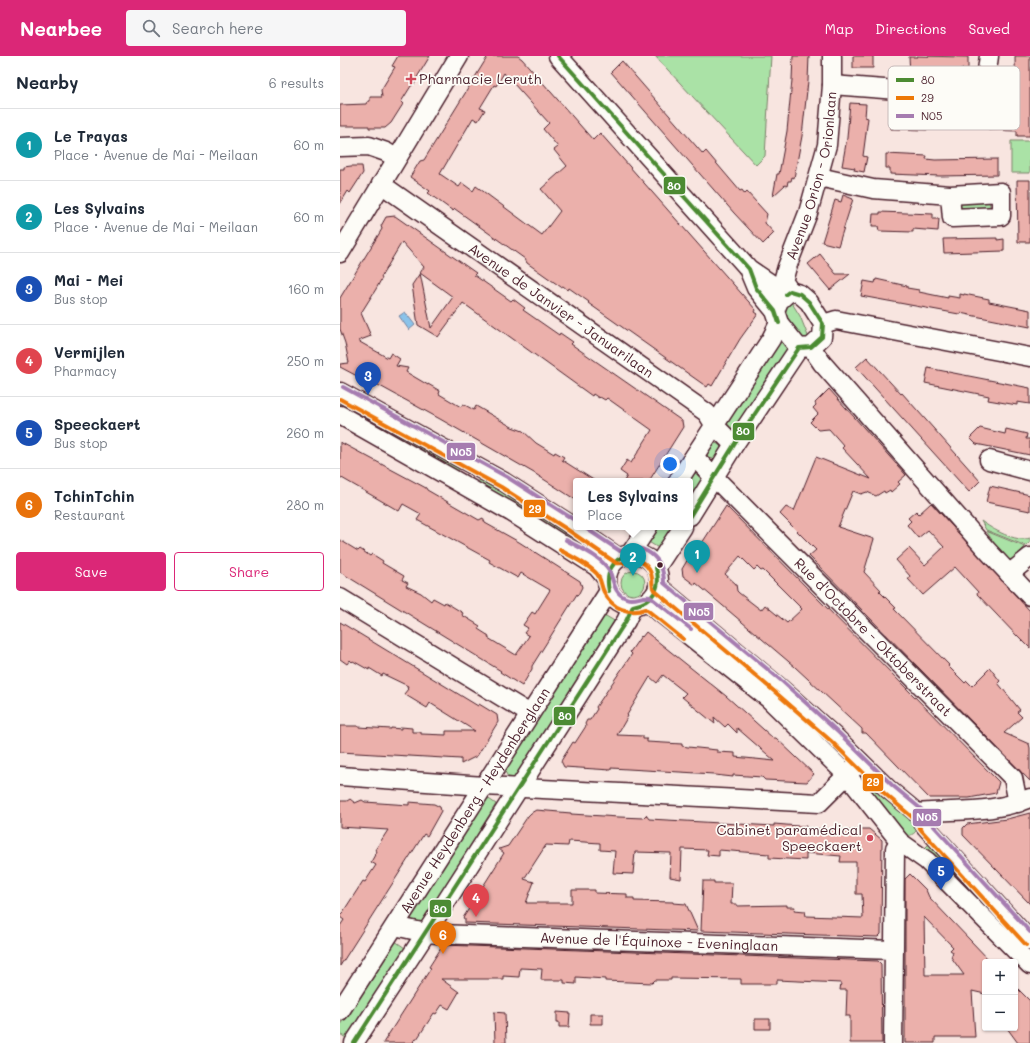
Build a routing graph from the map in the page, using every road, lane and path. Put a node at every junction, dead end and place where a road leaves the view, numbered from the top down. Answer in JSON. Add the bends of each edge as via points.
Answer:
{"nodes":[{"id":1,"x":459,"y":56,"type":"edge"},
{"id":2,"x":558,"y":56,"type":"edge"},
{"id":3,"x":832,"y":56,"type":"edge"},
{"id":4,"x":989,"y":56,"type":"edge"},
{"id":5,"x":988,"y":66,"type":"edge"},
{"id":6,"x":832,"y":85,"type":"junction"},
{"id":7,"x":888,"y":89,"type":"edge"},
{"id":8,"x":340,"y":147,"type":"edge"},
{"id":9,"x":396,"y":158,"type":"junction"},
{"id":10,"x":819,"y":177,"type":"junction"},
{"id":11,"x":382,"y":184,"type":"junction"},
{"id":12,"x":950,"y":195,"type":"dead end"},
{"id":13,"x":340,"y":253,"type":"edge"},
{"id":14,"x":749,"y":269,"type":"junction"},
{"id":15,"x":788,"y":293,"type":"junction"},
{"id":16,"x":777,"y":317,"type":"junction"},
{"id":17,"x":824,"y":324,"type":"junction"},
{"id":18,"x":805,"y":348,"type":"junction"},
{"id":19,"x":1030,"y":357,"type":"edge"},
{"id":20,"x":340,"y":392,"type":"edge"},
{"id":21,"x":340,"y":416,"type":"edge"},
{"id":22,"x":715,"y":426,"type":"junction"},
{"id":23,"x":734,"y":445,"type":"junction"},
{"id":24,"x":694,"y":457,"type":"junction"},
{"id":25,"x":989,"y":460,"type":"dead end"},
{"id":26,"x":477,"y":467,"type":"junction"},
{"id":27,"x":1030,"y":471,"type":"edge"},
{"id":28,"x":715,"y":477,"type":"junction"},
{"id":29,"x":680,"y":478,"type":"edge"},
{"id":30,"x":467,"y":486,"type":"junction"},
{"id":31,"x":693,"y":511,"type":"edge"},
{"id":32,"x":573,"y":526,"type":"edge"},
{"id":33,"x":580,"y":530,"type":"edge"},
{"id":34,"x":646,"y":530,"type":"edge"},
{"id":35,"x":681,"y":530,"type":"edge"},
{"id":36,"x":624,"y":556,"type":"junction"},
{"id":37,"x":1030,"y":557,"type":"edge"},
{"id":38,"x":1009,"y":574,"type":"junction"},
{"id":39,"x":657,"y":577,"type":"junction"},
{"id":40,"x":608,"y":585,"type":"junction"},
{"id":41,"x":1030,"y":596,"type":"edge"},
{"id":42,"x":340,"y":598,"type":"edge"},
{"id":43,"x":640,"y":604,"type":"junction"},
{"id":44,"x":774,"y":693,"type":"junction"},
{"id":45,"x":530,"y":714,"type":"junction"},
{"id":46,"x":860,"y":762,"type":"junction"},
{"id":47,"x":847,"y":775,"type":"junction"},
{"id":48,"x":340,"y":776,"type":"edge"},
{"id":49,"x":484,"y":786,"type":"junction"},
{"id":50,"x":519,"y":787,"type":"junction"},
{"id":51,"x":1024,"y":801,"type":"edge"},
{"id":52,"x":922,"y":820,"type":"junction"},
{"id":53,"x":904,"y":844,"type":"junction"},
{"id":54,"x":395,"y":926,"type":"junction"},
{"id":55,"x":426,"y":933,"type":"junction"},
{"id":56,"x":1030,"y":941,"type":"edge"},
{"id":57,"x":893,"y":950,"type":"junction"},
{"id":58,"x":1030,"y":965,"type":"edge"},
{"id":59,"x":340,"y":1011,"type":"edge"},
{"id":60,"x":354,"y":1043,"type":"edge"},
{"id":61,"x":893,"y":1043,"type":"edge"}],
"edges":[{"from":1,"to":9,"type":"street"},
{"from":2,"to":14,"type":"street"},
{"from":3,"to":6,"type":"street","name":"Avenue Orion - Orionlaan"},
{"from":4,"to":5,"type":"street"},
{"from":6,"to":7,"type":"street"},
{"from":6,"to":10,"type":"street","name":"Avenue Orion - Orionlaan","via":[[827,145]]},
{"from":8,"to":9,"type":"street","via":[[370,146]]},
{"from":9,"to":11,"type":"street"},
{"from":10,"to":12,"type":"street","via":[[873,189]]},
{"from":10,"to":15,"type":"street","name":"Avenue Orion - Orionlaan","via":[[803,226],[786,266],[783,280]]},
{"from":11,"to":13,"type":"street"},
{"from":11,"to":22,"type":"street","name":"Avenue de Janvier - Januarilaan","via":[[707,413]]},
{"from":14,"to":15,"type":"street"},
{"from":14,"to":16,"type":"street","via":[[756,288]]},
{"from":15,"to":16,"type":"street","via":[[779,301]]},
{"from":15,"to":17,"type":"street","via":[[800,294],[809,302]]},
{"from":16,"to":18,"type":"street"},
{"from":16,"to":22,"type":"street","via":[[771,339]]},
{"from":17,"to":18,"type":"street","via":[[822,337]]},
{"from":17,"to":19,"type":"street","via":[[836,320]]},
{"from":18,"to":23,"type":"street"},
{"from":18,"to":38,"type":"street","via":[[822,363]]},
{"from":20,"to":26,"type":"street"},
{"from":21,"to":30,"type":"street"},
{"from":22,"to":23,"type":"street","name":"Avenue de Janvier - Januarilaan"},
{"from":22,"to":24,"type":"street"},
{"from":23,"to":28,"type":"street"},
{"from":24,"to":28,"type":"street","name":"Rue d'Octobre - Oktoberstraat"},
{"from":24,"to":29,"type":"street"},
{"from":25,"to":27,"type":"street"},
{"from":26,"to":30,"type":"street"},
{"from":26,"to":32,"type":"street"},
{"from":28,"to":31,"type":"street"},
{"from":28,"to":51,"type":"street","name":"Rue d'Octobre - Oktoberstraat","via":[[1013,778]]},
{"from":30,"to":40,"type":"street","via":[[597,566]]},
{"from":33,"to":36,"type":"street"},
{"from":34,"to":36,"type":"street"},
{"from":35,"to":39,"type":"street"},
{"from":36,"to":39,"type":"street","via":[[636,554],[648,558]]},
{"from":36,"to":40,"type":"street","via":[[609,569]]},
{"from":37,"to":38,"type":"street"},
{"from":38,"to":41,"type":"street"},
{"from":39,"to":43,"type":"street","via":[[656,592]]},
{"from":39,"to":44,"type":"street"},
{"from":40,"to":43,"type":"street","via":[[613,596],[622,603]]},
{"from":40,"to":45,"type":"street","name":"Avenue Heydenberg - Heydenberglaan"},
{"from":42,"to":45,"type":"street"},
{"from":43,"to":44,"type":"street"},
{"from":43,"to":50,"type":"street","name":"Avenue Heydenberg - Heydenberglaan","via":[[626,621]]},
{"from":44,"to":46,"type":"street","via":[[835,737]]},
{"from":44,"to":47,"type":"street"},
{"from":45,"to":49,"type":"street","name":"Avenue Heydenberg - Heydenberglaan"},
{"from":46,"to":47,"type":"street"},
{"from":46,"to":52,"type":"street"},
{"from":47,"to":50,"type":"street","via":[[819,803]]},
{"from":47,"to":53,"type":"street"},
{"from":48,"to":49,"type":"street"},
{"from":49,"to":50,"type":"street"},
{"from":49,"to":54,"type":"street","name":"Avenue Heydenberg - Heydenberglaan"},
{"from":50,"to":55,"type":"street","name":"Avenue Heydenberg - Heydenberglaan"},
{"from":51,"to":52,"type":"street"},
{"from":52,"to":53,"type":"street","via":[[924,836],[917,843]]},
{"from":52,"to":56,"type":"street"},
{"from":53,"to":57,"type":"street","via":[[895,848]]},
{"from":53,"to":58,"type":"street","via":[[927,861]]},
{"from":54,"to":55,"type":"street","name":"Avenue de l'Équinoxe - Eveninglaan"},
{"from":54,"to":59,"type":"street","name":"Avenue Heydenberg - Heydenberglaan"},
{"from":55,"to":57,"type":"street","name":"Avenue de l'Équinoxe - Eveninglaan"},
{"from":55,"to":60,"type":"street","name":"Avenue Heydenberg - Heydenberglaan"},
{"from":57,"to":61,"type":"street"}]}
